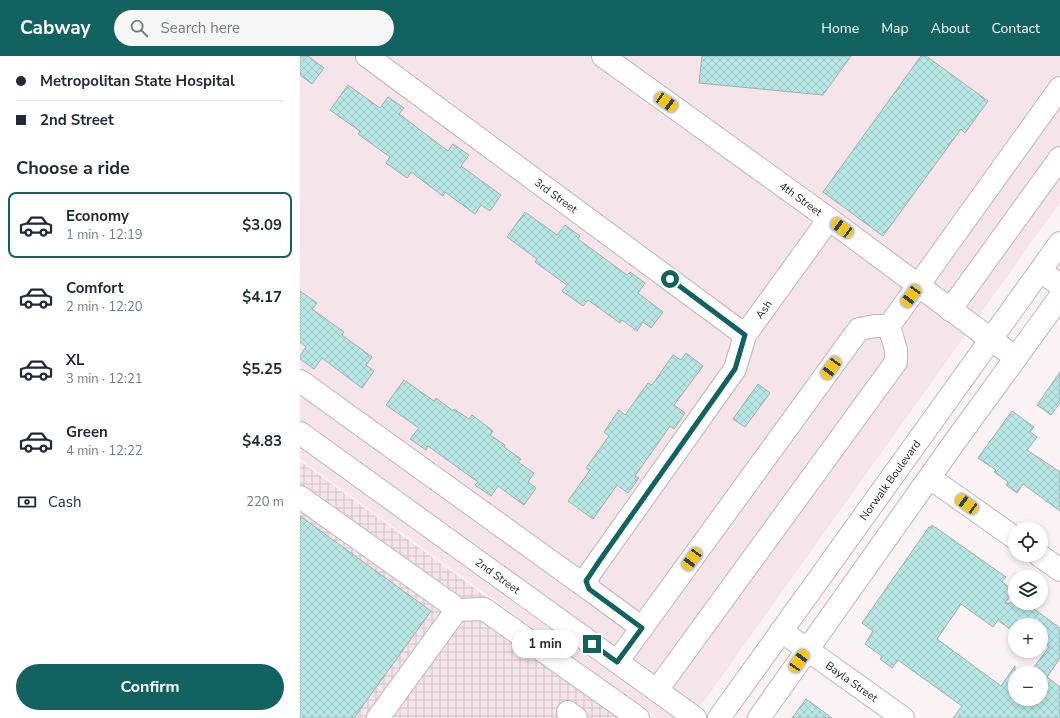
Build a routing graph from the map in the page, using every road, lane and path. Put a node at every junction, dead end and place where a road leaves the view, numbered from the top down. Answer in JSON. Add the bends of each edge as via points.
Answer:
{"nodes":[{"id":1,"x":367,"y":56,"type":"edge"},
{"id":2,"x":603,"y":56,"type":"edge"},
{"id":3,"x":1060,"y":88,"type":"edge"},
{"id":4,"x":1060,"y":158,"type":"edge"},
{"id":5,"x":829,"y":219,"type":"junction"},
{"id":6,"x":1060,"y":243,"type":"edge"},
{"id":7,"x":1040,"y":271,"type":"junction"},
{"id":8,"x":918,"y":286,"type":"junction"},
{"id":9,"x":1060,"y":286,"type":"edge"},
{"id":10,"x":1060,"y":297,"type":"edge"},
{"id":11,"x":950,"y":310,"type":"junction"},
{"id":12,"x":890,"y":326,"type":"junction"},
{"id":13,"x":745,"y":335,"type":"junction"},
{"id":14,"x":990,"y":340,"type":"junction"},
{"id":15,"x":1016,"y":358,"type":"junction"},
{"id":16,"x":300,"y":381,"type":"edge"},
{"id":17,"x":300,"y":433,"type":"edge"},
{"id":18,"x":930,"y":478,"type":"junction"},
{"id":19,"x":300,"y":497,"type":"edge"},
{"id":20,"x":1008,"y":533,"type":"edge"},
{"id":21,"x":1048,"y":561,"type":"edge"},
{"id":22,"x":1060,"y":570,"type":"edge"},
{"id":23,"x":589,"y":589,"type":"junction"},
{"id":24,"x":454,"y":610,"type":"junction"},
{"id":25,"x":642,"y":628,"type":"junction"},
{"id":26,"x":781,"y":631,"type":"junction"},
{"id":27,"x":807,"y":650,"type":"junction"},
{"id":28,"x":617,"y":662,"type":"junction"},
{"id":29,"x":657,"y":690,"type":"junction"},
{"id":30,"x":378,"y":718,"type":"edge"},
{"id":31,"x":638,"y":718,"type":"edge"},
{"id":32,"x":695,"y":718,"type":"edge"},
{"id":33,"x":719,"y":718,"type":"edge"},
{"id":34,"x":758,"y":718,"type":"edge"},
{"id":35,"x":903,"y":718,"type":"edge"}],
"edges":[{"from":1,"to":13,"type":"street","name":"3rd Street"},
{"from":2,"to":5,"type":"street","name":"4th Street"},
{"from":3,"to":8,"type":"street"},
{"from":4,"to":11,"type":"street"},
{"from":5,"to":8,"type":"street","name":"4th Street"},
{"from":5,"to":13,"type":"street","name":"Ash"},
{"from":6,"to":7,"type":"street","name":"Norwalk Boulevard"},
{"from":7,"to":9,"type":"street"},
{"from":7,"to":14,"type":"street","name":"Norwalk Boulevard"},
{"from":8,"to":11,"type":"street","name":"4th Street"},
{"from":8,"to":12,"type":"street"},
{"from":10,"to":15,"type":"street"},
{"from":11,"to":14,"type":"street","name":"4th Street"},
{"from":12,"to":25,"type":"street","via":[[859,329]]},
{"from":12,"to":29,"type":"street","via":[[896,362]]},
{"from":13,"to":23,"type":"street","name":"Ash","via":[[735,369],[590,573],[586,581]]},
{"from":14,"to":15,"type":"street","name":"4th Street"},
{"from":14,"to":26,"type":"street","name":"Norwalk Boulevard"},
{"from":15,"to":18,"type":"street"},
{"from":16,"to":23,"type":"street"},
{"from":17,"to":28,"type":"street","name":"2nd Street"},
{"from":18,"to":20,"type":"street"},
{"from":18,"to":27,"type":"street"},
{"from":19,"to":24,"type":"street","via":[[452,605]]},
{"from":21,"to":22,"type":"street"},
{"from":23,"to":25,"type":"street"},
{"from":24,"to":30,"type":"street","via":[[453,615]]},
{"from":24,"to":31,"type":"street","via":[[484,609]]},
{"from":25,"to":28,"type":"street"},
{"from":26,"to":27,"type":"street","name":"Bayla Street"},
{"from":26,"to":33,"type":"street","name":"Norwalk Boulevard"},
{"from":27,"to":34,"type":"street"},
{"from":27,"to":35,"type":"street","name":"Bayla Street"},
{"from":28,"to":29,"type":"street","name":"2nd Street"},
{"from":29,"to":32,"type":"street","name":"2nd Street"}]}
